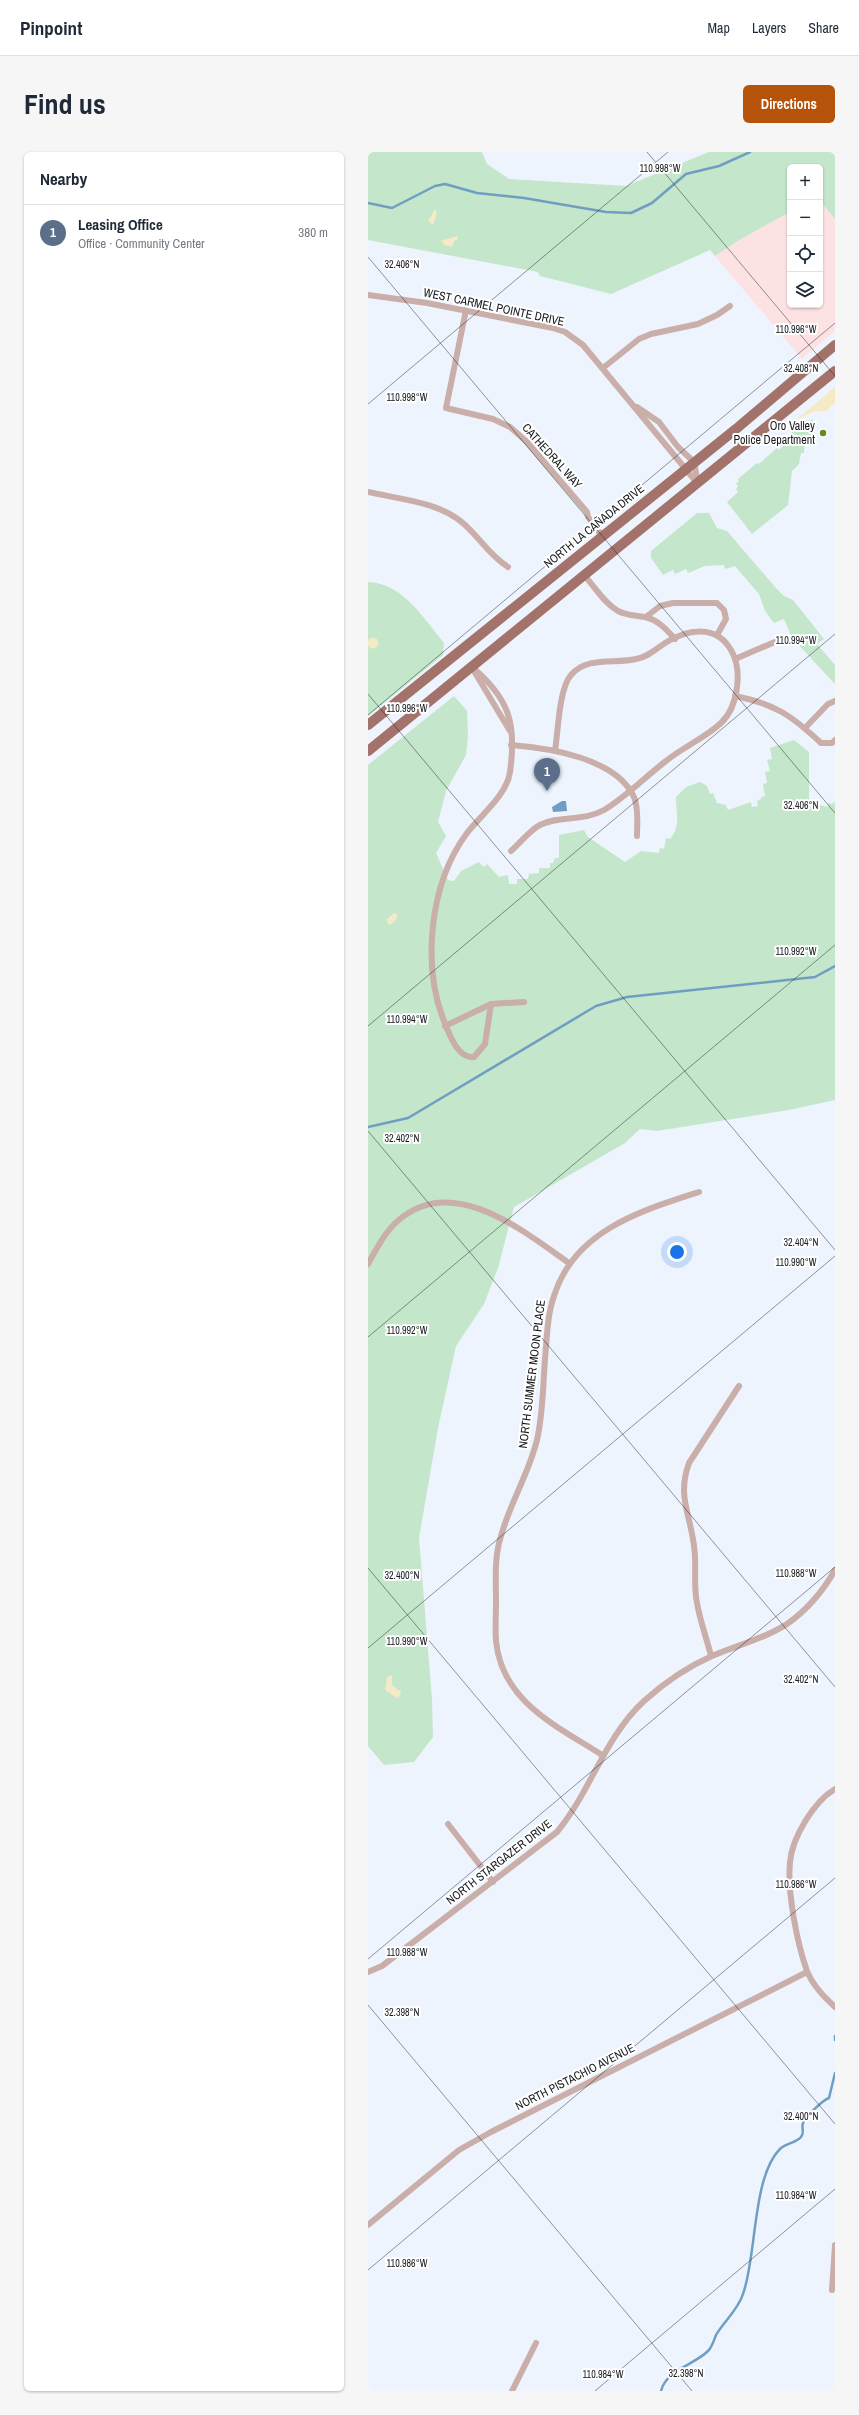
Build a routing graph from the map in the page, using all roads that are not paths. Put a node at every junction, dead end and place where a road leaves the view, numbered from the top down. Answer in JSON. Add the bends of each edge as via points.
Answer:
{"nodes":[{"id":1,"x":368,"y":295,"type":"edge"},
{"id":2,"x":730,"y":306,"type":"dead end"},
{"id":3,"x":466,"y":310,"type":"junction"},
{"id":4,"x":835,"y":345,"type":"edge"},
{"id":5,"x":603,"y":368,"type":"junction"},
{"id":6,"x":835,"y":371,"type":"edge"},
{"id":7,"x":632,"y":404,"type":"junction"},
{"id":8,"x":694,"y":462,"type":"junction"},
{"id":9,"x":685,"y":470,"type":"junction"},
{"id":10,"x":698,"y":484,"type":"junction"},
{"id":11,"x":368,"y":492,"type":"edge"},
{"id":12,"x":602,"y":536,"type":"junction"},
{"id":13,"x":508,"y":567,"type":"dead end"},
{"id":14,"x":584,"y":575,"type":"junction"},
{"id":15,"x":646,"y":617,"type":"junction"},
{"id":16,"x":717,"y":635,"type":"junction"},
{"id":17,"x":675,"y":638,"type":"junction"},
{"id":18,"x":784,"y":638,"type":"dead end"},
{"id":19,"x":735,"y":660,"type":"junction"},
{"id":20,"x":471,"y":666,"type":"junction"},
{"id":21,"x":735,"y":696,"type":"junction"},
{"id":22,"x":835,"y":701,"type":"edge"},
{"id":23,"x":368,"y":725,"type":"edge"},
{"id":24,"x":805,"y":728,"type":"junction"},
{"id":25,"x":510,"y":731,"type":"junction"},
{"id":26,"x":835,"y":740,"type":"edge"},
{"id":27,"x":511,"y":745,"type":"junction"},
{"id":28,"x":368,"y":751,"type":"edge"},
{"id":29,"x":555,"y":752,"type":"junction"},
{"id":30,"x":630,"y":789,"type":"junction"},
{"id":31,"x":637,"y":836,"type":"dead end"},
{"id":32,"x":511,"y":851,"type":"dead end"},
{"id":33,"x":524,"y":1002,"type":"dead end"},
{"id":34,"x":491,"y":1004,"type":"junction"},
{"id":35,"x":445,"y":1026,"type":"junction"},
{"id":36,"x":699,"y":1192,"type":"dead end"},
{"id":37,"x":569,"y":1263,"type":"junction"},
{"id":38,"x":368,"y":1264,"type":"edge"},
{"id":39,"x":739,"y":1386,"type":"dead end"},
{"id":40,"x":835,"y":1570,"type":"edge"},
{"id":41,"x":711,"y":1656,"type":"junction"},
{"id":42,"x":602,"y":1755,"type":"junction"},
{"id":43,"x":835,"y":1789,"type":"edge"},
{"id":44,"x":448,"y":1824,"type":"dead end"},
{"id":45,"x":493,"y":1882,"type":"junction"},
{"id":46,"x":368,"y":1972,"type":"edge"},
{"id":47,"x":808,"y":1972,"type":"junction"},
{"id":48,"x":835,"y":2007,"type":"edge"},
{"id":49,"x":368,"y":2225,"type":"edge"},
{"id":50,"x":835,"y":2244,"type":"edge"},
{"id":51,"x":832,"y":2290,"type":"dead end"},
{"id":52,"x":536,"y":2344,"type":"dead end"},
{"id":53,"x":512,"y":2391,"type":"edge"}],
"edges":[{"from":1,"to":3,"type":"street","name":"WEST CARMEL POINTE DRIVE"},
{"from":2,"to":5,"type":"street","via":[[698,324],[639,339]]},
{"from":3,"to":5,"type":"street","name":"WEST CARMEL POINTE DRIVE","via":[[565,332],[583,345]]},
{"from":3,"to":12,"type":"street","name":"CATHEDRAL WAY","via":[[446,408],[493,419],[510,427],[527,442],[587,512]]},
{"from":4,"to":8,"type":"main road","name":"NORTH LA CAÑADA DRIVE"},
{"from":5,"to":7,"type":"street","name":"WEST CARMEL POINTE DRIVE"},
{"from":6,"to":10,"type":"main road"},
{"from":7,"to":8,"type":"street","name":"WEST CARMEL POINTE DRIVE","via":[[659,422],[678,448]]},
{"from":7,"to":9,"type":"street","name":"WEST CARMEL POINTE DRIVE"},
{"from":8,"to":9,"type":"main road","name":"NORTH LA CAÑADA DRIVE"},
{"from":8,"to":10,"type":"street"},
{"from":9,"to":10,"type":"street","name":"WEST CARMEL POINTE DRIVE"},
{"from":9,"to":12,"type":"main road","name":"NORTH LA CAÑADA DRIVE"},
{"from":10,"to":14,"type":"main road"},
{"from":11,"to":13,"type":"street","via":[[432,507],[450,514],[468,528],[496,559]]},
{"from":12,"to":23,"type":"main road","name":"NORTH LA CAÑADA DRIVE"},
{"from":14,"to":15,"type":"street","via":[[617,610],[628,616]]},
{"from":14,"to":20,"type":"main road"},
{"from":15,"to":16,"type":"street","via":[[660,606],[673,603],[717,603],[724,610],[726,619]]},
{"from":15,"to":17,"type":"street","via":[[661,624]]},
{"from":16,"to":17,"type":"street","via":[[701,630]]},
{"from":16,"to":19,"type":"street","via":[[728,644]]},
{"from":17,"to":29,"type":"street","via":[[651,654],[637,659],[594,662],[581,667],[570,676],[564,692]]},
{"from":18,"to":19,"type":"street"},
{"from":19,"to":21,"type":"street","via":[[738,669]]},
{"from":20,"to":25,"type":"street"},
{"from":20,"to":25,"type":"street","via":[[488,680],[502,697],[510,715]]},
{"from":20,"to":28,"type":"main road"},
{"from":21,"to":24,"type":"street","via":[[762,702],[782,711]]},
{"from":21,"to":30,"type":"street","via":[[722,722],[671,756]]},
{"from":22,"to":24,"type":"street","via":[[828,704]]},
{"from":24,"to":26,"type":"street","via":[[821,743],[832,743]]},
{"from":25,"to":27,"type":"street"},
{"from":27,"to":29,"type":"street","via":[[543,748]]},
{"from":27,"to":35,"type":"street","via":[[510,774],[492,806],[468,832],[450,859],[438,898],[431,966],[434,991]]},
{"from":29,"to":30,"type":"street","via":[[610,770]]},
{"from":30,"to":31,"type":"street","via":[[635,798]]},
{"from":30,"to":32,"type":"street","via":[[604,810],[582,819],[553,821],[540,825]]},
{"from":33,"to":34,"type":"street"},
{"from":34,"to":35,"type":"street"},
{"from":34,"to":35,"type":"street","via":[[485,1044],[474,1057],[459,1052]]},
{"from":36,"to":37,"type":"street","name":"NORTH SUMMER MOON PLACE","via":[[662,1204],[608,1227],[594,1237]]},
{"from":37,"to":38,"type":"street","via":[[520,1228],[465,1204],[438,1202],[426,1205],[400,1219],[384,1236]]},
{"from":37,"to":42,"type":"street","name":"NORTH SUMMER MOON PLACE","via":[[553,1297],[548,1324],[538,1433],[533,1454],[500,1537],[496,1566],[496,1642],[500,1661],[519,1698],[541,1716]]},
{"from":39,"to":41,"type":"street","via":[[693,1456],[684,1476],[684,1505],[695,1549],[697,1603]]},
{"from":40,"to":41,"type":"street","name":"NORTH STARGAZER DRIVE","via":[[815,1598],[787,1624]]},
{"from":41,"to":42,"type":"street","name":"NORTH STARGAZER DRIVE","via":[[674,1677],[643,1702]]},
{"from":42,"to":45,"type":"street","name":"NORTH STARGAZER DRIVE","via":[[570,1816],[557,1832]]},
{"from":43,"to":47,"type":"street","via":[[826,1794],[802,1824],[790,1862],[792,1907]]},
{"from":44,"to":45,"type":"street"},
{"from":45,"to":46,"type":"street","name":"NORTH STARGAZER DRIVE","via":[[382,1966]]},
{"from":47,"to":48,"type":"street","via":[[826,1999]]},
{"from":47,"to":49,"type":"street","name":"NORTH PISTACHIO AVENUE","via":[[459,2150]]},
{"from":50,"to":51,"type":"street"},
{"from":52,"to":53,"type":"street"}]}
